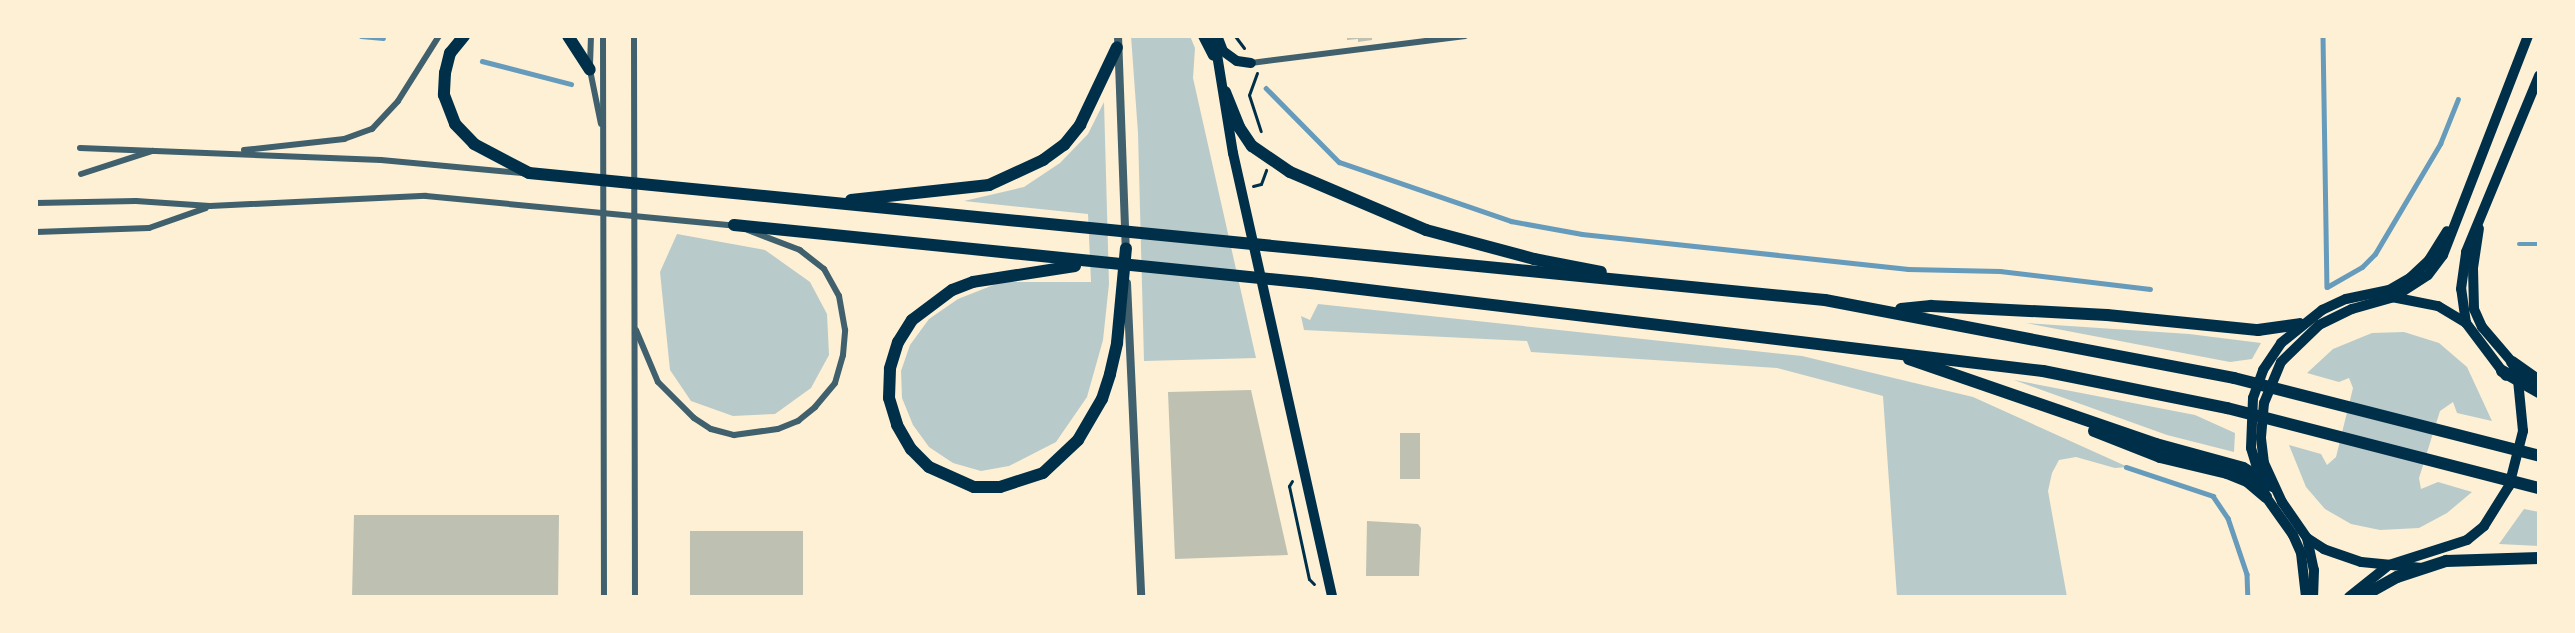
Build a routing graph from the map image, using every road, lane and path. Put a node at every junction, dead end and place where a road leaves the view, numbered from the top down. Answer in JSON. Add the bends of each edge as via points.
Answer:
{"nodes":[{"id":1,"x":439,"y":36,"type":"edge"},
{"id":2,"x":464,"y":36,"type":"edge"},
{"id":3,"x":568,"y":36,"type":"edge"},
{"id":4,"x":591,"y":36,"type":"edge"},
{"id":5,"x":603,"y":36,"type":"edge"},
{"id":6,"x":634,"y":36,"type":"edge"},
{"id":7,"x":1203,"y":36,"type":"edge"},
{"id":8,"x":1216,"y":36,"type":"edge"},
{"id":9,"x":1235,"y":36,"type":"edge"},
{"id":10,"x":1465,"y":36,"type":"edge"},
{"id":11,"x":2528,"y":36,"type":"edge"},
{"id":12,"x":1117,"y":41,"type":"edge"},
{"id":13,"x":1251,"y":58,"type":"junction"},
{"id":14,"x":1218,"y":67,"type":"junction"},
{"id":15,"x":591,"y":70,"type":"junction"},
{"id":16,"x":2539,"y":76,"type":"edge"},
{"id":17,"x":1257,"y":77,"type":"dead end"},
{"id":18,"x":1225,"y":92,"type":"junction"},
{"id":19,"x":604,"y":136,"type":"junction"},
{"id":20,"x":1264,"y":138,"type":"dead end"},
{"id":21,"x":80,"y":148,"type":"dead end"},
{"id":22,"x":158,"y":149,"type":"junction"},
{"id":23,"x":230,"y":153,"type":"junction"},
{"id":24,"x":1266,"y":171,"type":"dead end"},
{"id":25,"x":529,"y":173,"type":"junction"},
{"id":26,"x":81,"y":174,"type":"dead end"},
{"id":27,"x":1261,"y":184,"type":"dead end"},
{"id":28,"x":36,"y":203,"type":"edge"},
{"id":29,"x":832,"y":203,"type":"junction"},
{"id":30,"x":210,"y":206,"type":"junction"},
{"id":31,"x":2458,"y":213,"type":"junction"},
{"id":32,"x":734,"y":225,"type":"junction"},
{"id":33,"x":2479,"y":228,"type":"junction"},
{"id":34,"x":36,"y":232,"type":"edge"},
{"id":35,"x":1126,"y":248,"type":"junction"},
{"id":36,"x":1094,"y":264,"type":"junction"},
{"id":37,"x":1682,"y":287,"type":"junction"},
{"id":38,"x":2374,"y":293,"type":"junction"},
{"id":39,"x":2394,"y":297,"type":"junction"},
{"id":40,"x":1887,"y":310,"type":"junction"},
{"id":41,"x":2466,"y":323,"type":"junction"},
{"id":42,"x":2300,"y":324,"type":"junction"},
{"id":43,"x":636,"y":330,"type":"junction"},
{"id":44,"x":1882,"y":349,"type":"junction"},
{"id":45,"x":2512,"y":362,"type":"junction"},
{"id":46,"x":2502,"y":371,"type":"joint"},
{"id":47,"x":2539,"y":381,"type":"edge"},
{"id":48,"x":2517,"y":386,"type":"junction"},
{"id":49,"x":2539,"y":392,"type":"edge"},
{"id":50,"x":2034,"y":402,"type":"junction"},
{"id":51,"x":2539,"y":456,"type":"edge"},
{"id":52,"x":2257,"y":476,"type":"junction"},
{"id":53,"x":1292,"y":481,"type":"dead end"},
{"id":54,"x":2539,"y":488,"type":"edge"},
{"id":55,"x":2269,"y":492,"type":"junction"},
{"id":56,"x":2307,"y":538,"type":"junction"},
{"id":57,"x":2539,"y":558,"type":"edge"},
{"id":58,"x":2389,"y":565,"type":"junction"},
{"id":59,"x":2422,"y":568,"type":"junction"},
{"id":60,"x":1314,"y":582,"type":"dead end"},
{"id":61,"x":604,"y":597,"type":"edge"},
{"id":62,"x":635,"y":597,"type":"edge"},
{"id":63,"x":1141,"y":597,"type":"edge"},
{"id":64,"x":1332,"y":597,"type":"edge"},
{"id":65,"x":2306,"y":597,"type":"edge"},
{"id":66,"x":2313,"y":597,"type":"edge"},
{"id":67,"x":2349,"y":597,"type":"edge"},
{"id":68,"x":2361,"y":597,"type":"edge"}],
"edges":[{"from":1,"to":23,"type":"street","via":[[398,101],[372,129],[344,140]]},
{"from":2,"to":25,"type":"highway","via":[[450,53],[444,73],[444,95],[455,124],[474,144]]},
{"from":3,"to":15,"type":"highway"},
{"from":4,"to":15,"type":"street"},
{"from":5,"to":19,"type":"street"},
{"from":6,"to":43,"type":"street"},
{"from":7,"to":14,"type":"main road"},
{"from":8,"to":13,"type":"main road","via":[[1223,51],[1237,61]]},
{"from":8,"to":14,"type":"main road"},
{"from":9,"to":13,"type":"path"},
{"from":10,"to":13,"type":"street"},
{"from":11,"to":31,"type":"main road"},
{"from":12,"to":29,"type":"highway","via":[[1080,125],[1064,145],[1026,169],[989,185]]},
{"from":12,"to":35,"type":"street"},
{"from":14,"to":18,"type":"main road"},
{"from":15,"to":19,"type":"street"},
{"from":16,"to":33,"type":"main road"},
{"from":17,"to":20,"type":"path","via":[[1249,95]]},
{"from":18,"to":37,"type":"highway","via":[[1239,127],[1252,146],[1273,162],[1377,211],[1480,246]]},
{"from":18,"to":64,"type":"main road","via":[[1233,153]]},
{"from":19,"to":61,"type":"street"},
{"from":21,"to":22,"type":"street"},
{"from":22,"to":23,"type":"street"},
{"from":22,"to":26,"type":"street"},
{"from":23,"to":25,"type":"street"},
{"from":24,"to":27,"type":"path"},
{"from":25,"to":29,"type":"highway"},
{"from":28,"to":30,"type":"street","via":[[136,201]]},
{"from":29,"to":37,"type":"highway"},
{"from":30,"to":32,"type":"street","via":[[426,196]]},
{"from":30,"to":34,"type":"street","via":[[149,228]]},
{"from":31,"to":38,"type":"main road","via":[[2429,260],[2410,278]]},
{"from":31,"to":39,"type":"main road","via":[[2443,255],[2428,274]]},
{"from":32,"to":36,"type":"highway"},
{"from":32,"to":43,"type":"street","via":[[800,250],[824,269],[839,296],[845,330],[843,355],[835,383],[815,406],[798,421],[778,429],[734,435],[711,429],[694,418],[658,382]]},
{"from":33,"to":41,"type":"main road","via":[[2462,270]]},
{"from":33,"to":45,"type":"main road","via":[[2473,268],[2474,309],[2482,327]]},
{"from":35,"to":36,"type":"highway","via":[[1117,343],[1110,374],[1102,399],[1078,440],[1043,473],[1000,487],[974,487],[929,467],[911,449],[897,425],[889,398],[890,369],[898,342],[912,320],[952,290],[973,282]]},
{"from":35,"to":63,"type":"street"},
{"from":36,"to":44,"type":"highway","via":[[1310,283]]},
{"from":37,"to":40,"type":"highway","via":[[1826,300]]},
{"from":38,"to":39,"type":"main road"},
{"from":38,"to":42,"type":"main road","via":[[2346,299]]},
{"from":39,"to":41,"type":"main road","via":[[2438,306]]},
{"from":39,"to":55,"type":"main road","via":[[2335,315],[2313,330],[2282,362],[2264,404],[2261,437]]},
{"from":40,"to":42,"type":"highway","via":[[1932,306],[1988,308],[2180,320],[2258,330]]},
{"from":40,"to":51,"type":"highway","via":[[2234,378]]},
{"from":41,"to":46,"type":"main road"},
{"from":42,"to":52,"type":"main road","via":[[2268,360],[2253,398],[2249,426]]},
{"from":43,"to":62,"type":"street"},
{"from":44,"to":50,"type":"highway"},
{"from":44,"to":54,"type":"highway","via":[[2043,371],[2227,408]]},
{"from":45,"to":47,"type":"highway"},
{"from":45,"to":48,"type":"main road"},
{"from":46,"to":48,"type":"highway"},
{"from":48,"to":49,"type":"highway"},
{"from":48,"to":58,"type":"main road","via":[[2523,431],[2519,458],[2498,506],[2467,540]]},
{"from":50,"to":52,"type":"highway","via":[[2156,444],[2243,468]]},
{"from":50,"to":55,"type":"highway","via":[[2149,453],[2228,473]]},
{"from":52,"to":55,"type":"highway"},
{"from":53,"to":60,"type":"path","via":[[1289,486],[1309,579]]},
{"from":55,"to":56,"type":"main road"},
{"from":55,"to":65,"type":"main road","via":[[2301,553]]},
{"from":56,"to":58,"type":"main road","via":[[2350,560]]},
{"from":56,"to":66,"type":"main road","via":[[2314,570]]},
{"from":57,"to":59,"type":"highway","via":[[2479,557]]},
{"from":58,"to":59,"type":"main road"},
{"from":58,"to":67,"type":"main road"},
{"from":59,"to":68,"type":"highway"}]}
